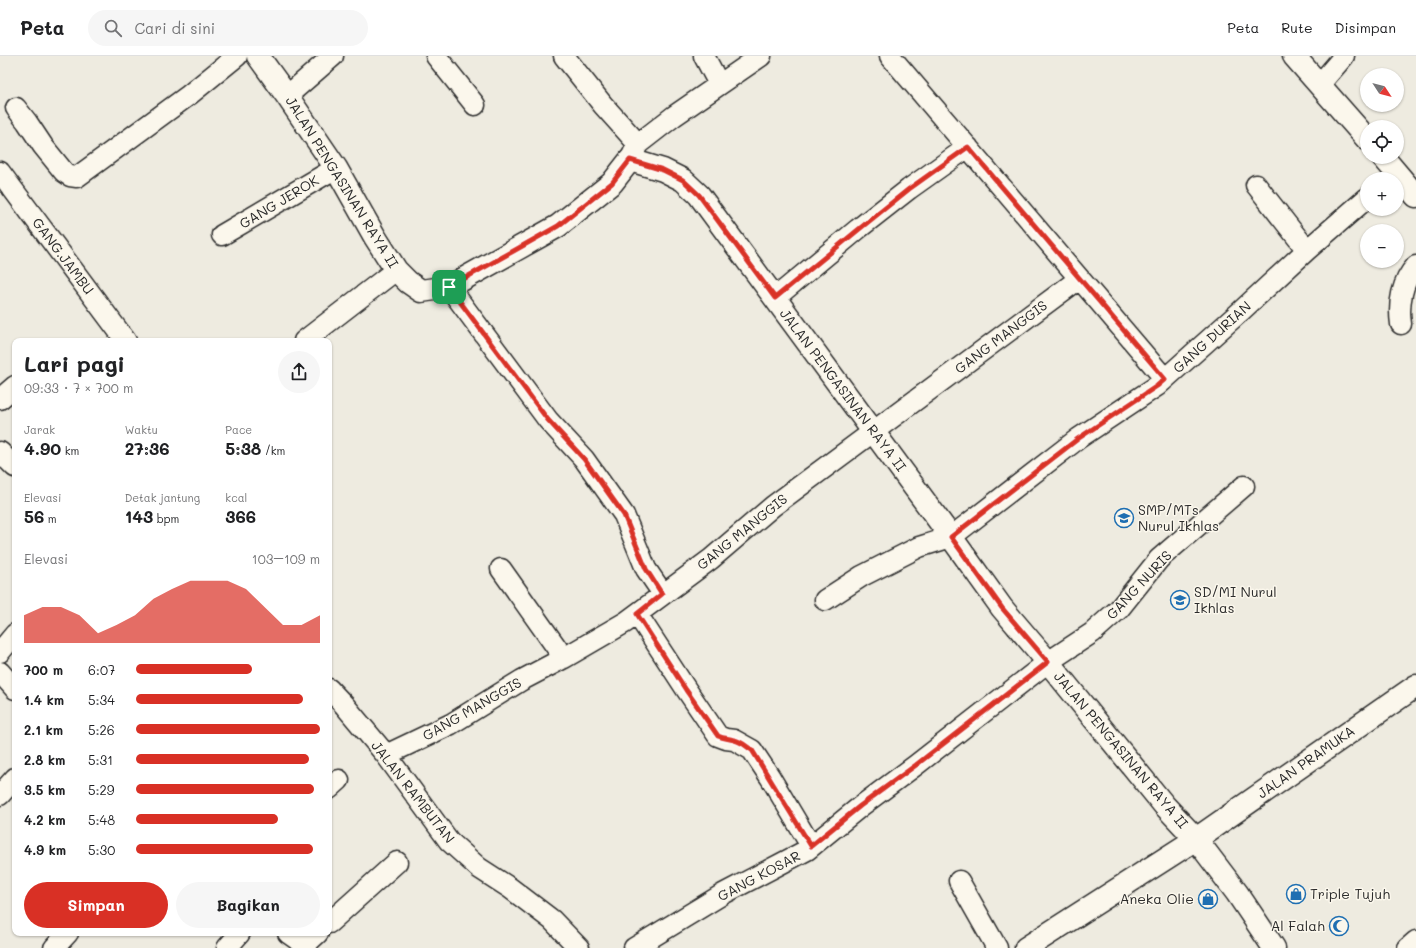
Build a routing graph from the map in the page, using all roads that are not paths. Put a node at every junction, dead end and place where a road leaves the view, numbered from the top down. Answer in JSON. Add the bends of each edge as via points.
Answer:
{"nodes":[{"id":1,"x":237,"y":56,"type":"edge"},
{"id":2,"x":258,"y":56,"type":"edge"},
{"id":3,"x":333,"y":56,"type":"edge"},
{"id":4,"x":436,"y":56,"type":"edge"},
{"id":5,"x":564,"y":56,"type":"edge"},
{"id":6,"x":704,"y":56,"type":"edge"},
{"id":7,"x":761,"y":56,"type":"edge"},
{"id":8,"x":890,"y":56,"type":"edge"},
{"id":9,"x":1294,"y":56,"type":"edge"},
{"id":10,"x":1344,"y":56,"type":"edge"},
{"id":11,"x":719,"y":84,"type":"junction"},
{"id":12,"x":1320,"y":84,"type":"junction"},
{"id":13,"x":287,"y":96,"type":"junction"},
{"id":14,"x":475,"y":105,"type":"dead end"},
{"id":15,"x":16,"y":108,"type":"dead end"},
{"id":16,"x":1360,"y":131,"type":"edge"},
{"id":17,"x":968,"y":147,"type":"junction"},
{"id":18,"x":634,"y":152,"type":"junction"},
{"id":19,"x":336,"y":168,"type":"junction"},
{"id":20,"x":1390,"y":170,"type":"edge"},
{"id":21,"x":0,"y":172,"type":"edge"},
{"id":22,"x":1256,"y":185,"type":"dead end"},
{"id":23,"x":1416,"y":196,"type":"edge"},
{"id":24,"x":1360,"y":204,"type":"edge"},
{"id":25,"x":222,"y":235,"type":"dead end"},
{"id":26,"x":1307,"y":250,"type":"junction"},
{"id":27,"x":1416,"y":266,"type":"edge"},
{"id":28,"x":396,"y":270,"type":"junction"},
{"id":29,"x":1079,"y":279,"type":"junction"},
{"id":30,"x":449,"y":287,"type":"junction"},
{"id":31,"x":775,"y":298,"type":"junction"},
{"id":32,"x":1401,"y":324,"type":"dead end"},
{"id":33,"x":124,"y":338,"type":"edge"},
{"id":34,"x":308,"y":338,"type":"edge"},
{"id":35,"x":1165,"y":379,"type":"junction"},
{"id":36,"x":12,"y":389,"type":"edge"},
{"id":37,"x":0,"y":399,"type":"edge"},
{"id":38,"x":874,"y":432,"type":"junction"},
{"id":39,"x":0,"y":452,"type":"edge"},
{"id":40,"x":12,"y":464,"type":"edge"},
{"id":41,"x":1244,"y":486,"type":"dead end"},
{"id":42,"x":951,"y":537,"type":"junction"},
{"id":43,"x":501,"y":568,"type":"dead end"},
{"id":44,"x":662,"y":594,"type":"junction"},
{"id":45,"x":825,"y":600,"type":"dead end"},
{"id":46,"x":637,"y":614,"type":"junction"},
{"id":47,"x":12,"y":638,"type":"edge"},
{"id":48,"x":0,"y":652,"type":"edge"},
{"id":49,"x":564,"y":658,"type":"junction"},
{"id":50,"x":1048,"y":662,"type":"junction"},
{"id":51,"x":0,"y":672,"type":"edge"},
{"id":52,"x":12,"y":686,"type":"edge"},
{"id":53,"x":1416,"y":686,"type":"edge"},
{"id":54,"x":332,"y":692,"type":"edge"},
{"id":55,"x":386,"y":755,"type":"junction"},
{"id":56,"x":12,"y":781,"type":"edge"},
{"id":57,"x":0,"y":795,"type":"edge"},
{"id":58,"x":1196,"y":839,"type":"junction"},
{"id":59,"x":811,"y":846,"type":"junction"},
{"id":60,"x":397,"y":862,"type":"dead end"},
{"id":61,"x":959,"y":881,"type":"dead end"},
{"id":62,"x":332,"y":920,"type":"edge"},
{"id":63,"x":65,"y":936,"type":"edge"},
{"id":64,"x":237,"y":936,"type":"edge"},
{"id":65,"x":295,"y":936,"type":"edge"},
{"id":66,"x":1416,"y":941,"type":"edge"},
{"id":67,"x":310,"y":942,"type":"edge"},
{"id":68,"x":54,"y":948,"type":"edge"},
{"id":69,"x":227,"y":948,"type":"edge"},
{"id":70,"x":579,"y":948,"type":"edge"},
{"id":71,"x":634,"y":948,"type":"edge"},
{"id":72,"x":997,"y":948,"type":"edge"},
{"id":73,"x":1026,"y":948,"type":"edge"},
{"id":74,"x":1274,"y":948,"type":"edge"},
{"id":75,"x":1408,"y":948,"type":"edge"}],
"edges":[{"from":1,"to":15,"type":"street","via":[[189,95],[77,177],[64,172]]},
{"from":2,"to":13,"type":"street","name":"JALAN PENGASINAN RAYA II"},
{"from":3,"to":13,"type":"street"},
{"from":4,"to":14,"type":"street"},
{"from":5,"to":18,"type":"street","via":[[603,105]]},
{"from":6,"to":11,"type":"street"},
{"from":7,"to":11,"type":"street"},
{"from":8,"to":17,"type":"street"},
{"from":9,"to":12,"type":"street"},
{"from":10,"to":12,"type":"street"},
{"from":11,"to":18,"type":"street","via":[[674,116]]},
{"from":12,"to":16,"type":"street"},
{"from":13,"to":19,"type":"street","name":"JALAN PENGASINAN RAYA II"},
{"from":17,"to":29,"type":"street"},
{"from":17,"to":31,"type":"street","via":[[869,220]]},
{"from":18,"to":30,"type":"street","name":"JALAN PENGASINAN RAYA II","via":[[612,183],[558,226]]},
{"from":18,"to":31,"type":"street","name":"JALAN PENGASINAN RAYA II","via":[[683,180],[699,195]]},
{"from":19,"to":25,"type":"street","name":"GANG JEROK"},
{"from":19,"to":28,"type":"street","name":"JALAN PENGASINAN RAYA II"},
{"from":20,"to":23,"type":"street"},
{"from":21,"to":33,"type":"street","name":"GANG.JAMBU"},
{"from":22,"to":26,"type":"street"},
{"from":24,"to":26,"type":"street","name":"GANG DURIAN"},
{"from":26,"to":35,"type":"street","name":"GANG DURIAN"},
{"from":27,"to":32,"type":"street","via":[[1404,285],[1399,312]]},
{"from":28,"to":30,"type":"street","name":"JALAN PENGASINAN RAYA II","via":[[421,291]]},
{"from":28,"to":34,"type":"street"},
{"from":29,"to":35,"type":"street"},
{"from":29,"to":38,"type":"street","name":"GANG MANGGIS"},
{"from":30,"to":44,"type":"street","via":[[548,420],[584,459],[624,515],[646,569]]},
{"from":31,"to":38,"type":"street","name":"JALAN PENGASINAN RAYA II"},
{"from":35,"to":42,"type":"street","name":"GANG DURIAN","via":[[1079,438]]},
{"from":36,"to":37,"type":"street"},
{"from":38,"to":42,"type":"street","name":"JALAN PENGASINAN RAYA II"},
{"from":38,"to":44,"type":"street","name":"GANG MANGGIS","via":[[773,506],[711,559]]},
{"from":39,"to":40,"type":"street"},
{"from":41,"to":50,"type":"street","name":"GANG NURIS","via":[[1159,559],[1119,609],[1092,633]]},
{"from":42,"to":45,"type":"street","name":"GANG DURIAN","via":[[919,547],[862,576]]},
{"from":42,"to":50,"type":"street","name":"JALAN PENGASINAN RAYA II","via":[[1002,608]]},
{"from":43,"to":49,"type":"street"},
{"from":44,"to":46,"type":"street","name":"GANG MANGGIS"},
{"from":46,"to":49,"type":"street","name":"GANG MANGGIS"},
{"from":46,"to":59,"type":"street","via":[[718,736],[734,740],[752,750]]},
{"from":47,"to":48,"type":"street"},
{"from":49,"to":55,"type":"street","name":"GANG MANGGIS","via":[[522,680],[451,724]]},
{"from":50,"to":58,"type":"street","name":"JALAN PENGASINAN RAYA II","via":[[1164,805]]},
{"from":50,"to":59,"type":"street","name":"GANG KOSAR"},
{"from":51,"to":52,"type":"street"},
{"from":53,"to":58,"type":"street","name":"JALAN PRAMUKA"},
{"from":54,"to":55,"type":"street","name":"JALAN RAMBUTAN"},
{"from":55,"to":70,"type":"street","name":"JALAN RAMBUTAN","via":[[449,841],[479,868],[552,920]]},
{"from":56,"to":57,"type":"street"},
{"from":58,"to":73,"type":"street","name":"JALAN PRAMUKA"},
{"from":58,"to":74,"type":"street","name":"JALAN PENGASINAN RAYA II"},
{"from":59,"to":71,"type":"street","name":"GANG KOSAR","via":[[723,894]]},
{"from":60,"to":62,"type":"street"},
{"from":61,"to":72,"type":"street"},
{"from":63,"to":68,"type":"street"},
{"from":64,"to":69,"type":"street"},
{"from":65,"to":67,"type":"street"},
{"from":66,"to":75,"type":"street"}]}
